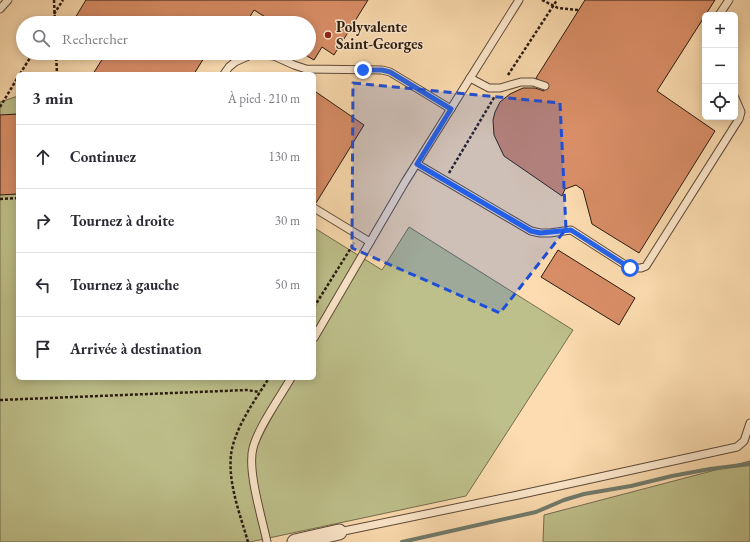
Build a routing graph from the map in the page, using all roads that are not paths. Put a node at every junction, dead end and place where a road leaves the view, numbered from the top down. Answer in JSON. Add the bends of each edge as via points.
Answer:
{"nodes":[{"id":1,"x":519,"y":0,"type":"edge"},
{"id":2,"x":729,"y":0,"type":"edge"},
{"id":3,"x":721,"y":12,"type":"edge"},
{"id":4,"x":240,"y":60,"type":"edge"},
{"id":5,"x":283,"y":60,"type":"edge"},
{"id":6,"x":225,"y":72,"type":"edge"},
{"id":7,"x":470,"y":78,"type":"junction"},
{"id":8,"x":545,"y":86,"type":"dead end"},
{"id":9,"x":738,"y":105,"type":"edge"},
{"id":10,"x":451,"y":109,"type":"junction"},
{"id":11,"x":417,"y":164,"type":"junction"},
{"id":12,"x":316,"y":209,"type":"edge"},
{"id":13,"x":370,"y":242,"type":"junction"},
{"id":14,"x":316,"y":335,"type":"edge"},
{"id":15,"x":290,"y":380,"type":"edge"},
{"id":16,"x":750,"y":423,"type":"edge"},
{"id":17,"x":339,"y":532,"type":"joint"},
{"id":18,"x":267,"y":542,"type":"edge"},
{"id":19,"x":295,"y":542,"type":"edge"}],
"edges":[{"from":1,"to":7,"type":"lane"},
{"from":2,"to":3,"type":"lane"},
{"from":4,"to":6,"type":"lane"},
{"from":5,"to":10,"type":"lane","via":[[306,69],[390,72]]},
{"from":7,"to":8,"type":"lane","via":[[489,88],[500,88],[521,82]]},
{"from":7,"to":10,"type":"lane"},
{"from":9,"to":11,"type":"lane","via":[[741,112],[739,119],[646,266],[641,268],[630,268],[571,230],[545,233],[531,231]]},
{"from":10,"to":11,"type":"lane"},
{"from":11,"to":13,"type":"lane"},
{"from":12,"to":13,"type":"lane"},
{"from":13,"to":14,"type":"lane"},
{"from":15,"to":18,"type":"lane","via":[[252,449],[252,472]]},
{"from":16,"to":17,"type":"lane","via":[[744,441],[737,448]]},
{"from":17,"to":19,"type":"street"}]}
